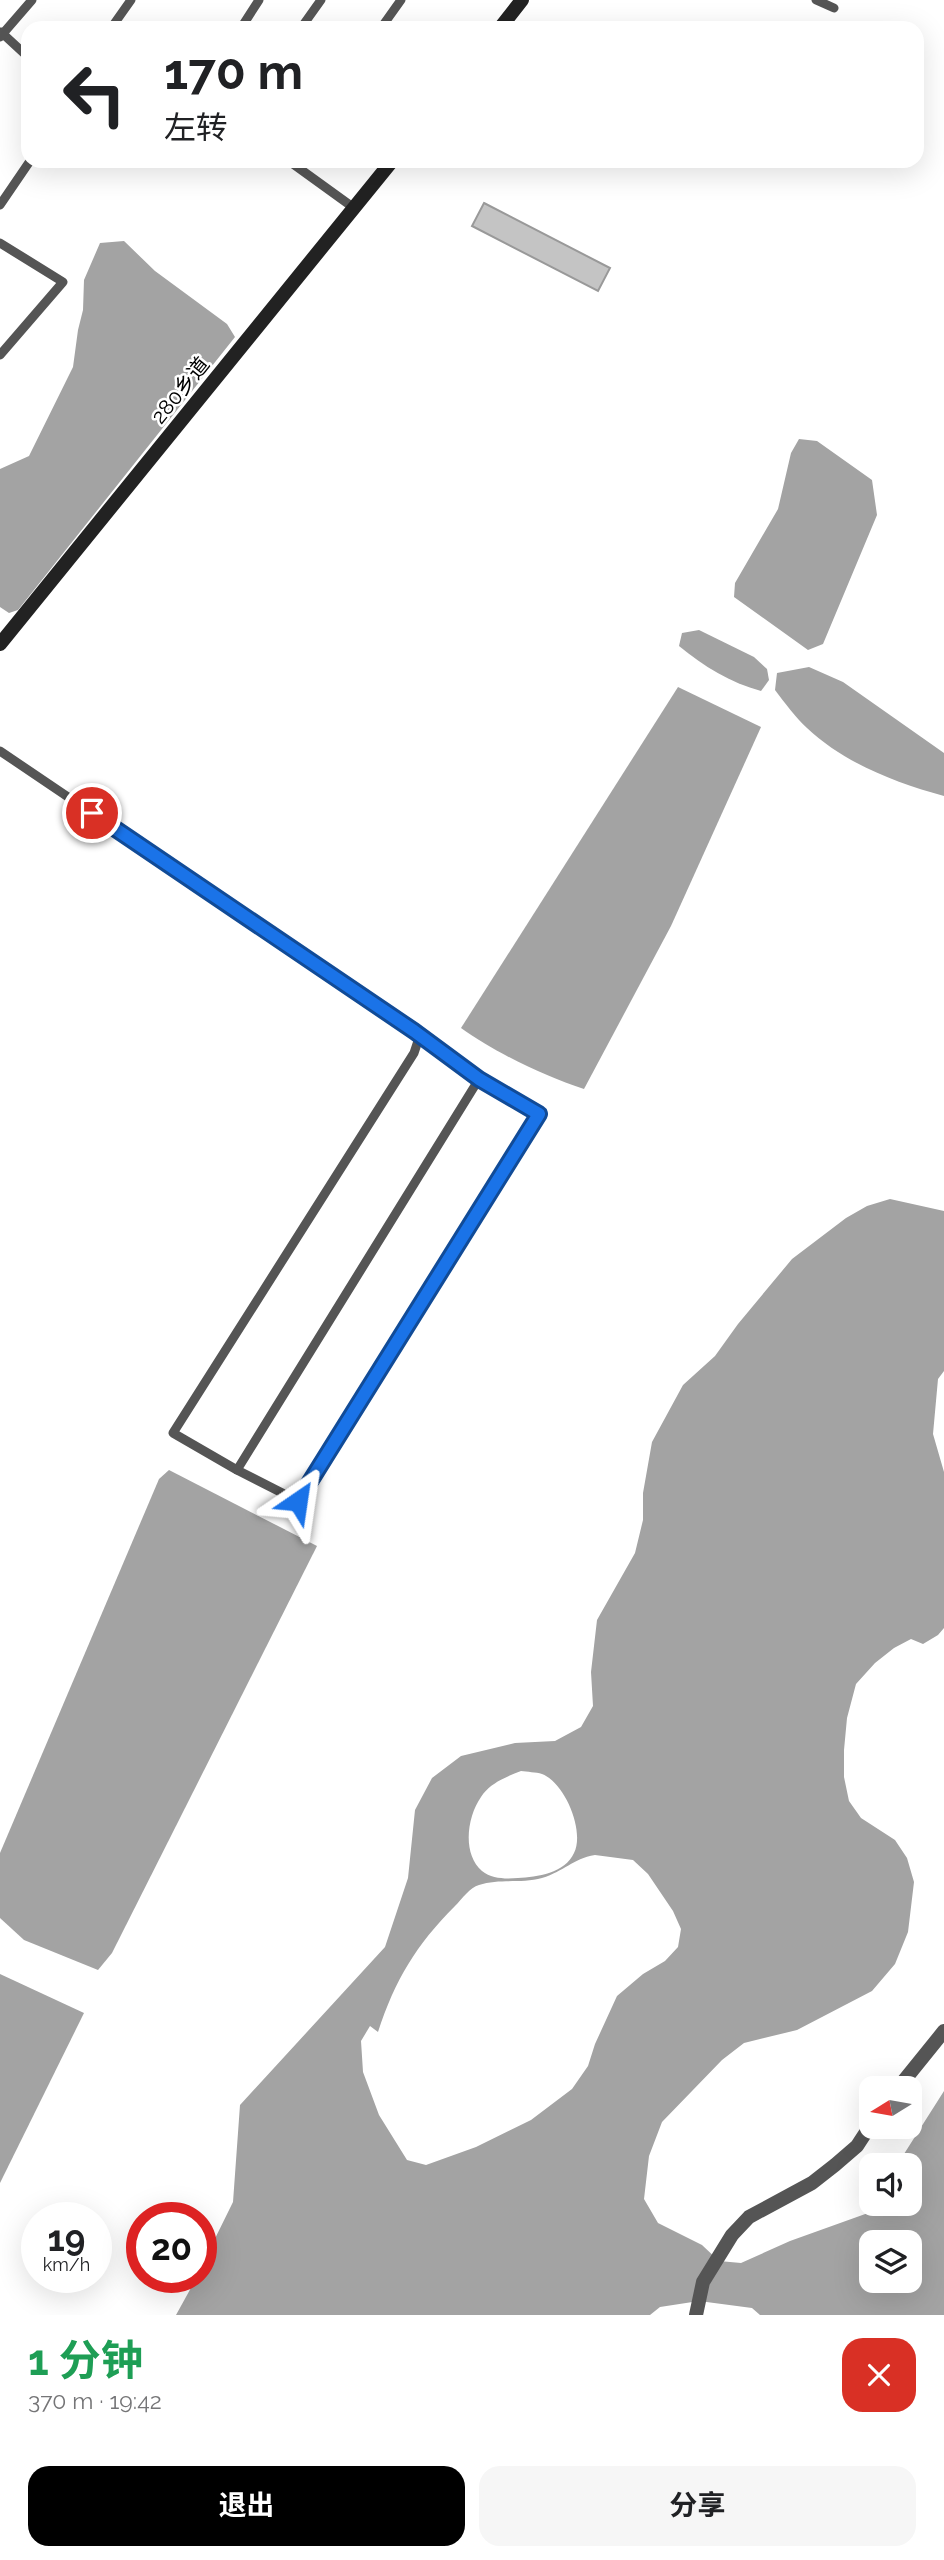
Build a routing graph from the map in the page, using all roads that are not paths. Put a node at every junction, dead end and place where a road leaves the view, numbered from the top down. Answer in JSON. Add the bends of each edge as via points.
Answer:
{"nodes":[{"id":1,"x":32,"y":0,"type":"edge"},
{"id":2,"x":131,"y":0,"type":"edge"},
{"id":3,"x":259,"y":0,"type":"edge"},
{"id":4,"x":321,"y":0,"type":"edge"},
{"id":5,"x":401,"y":0,"type":"edge"},
{"id":6,"x":522,"y":0,"type":"edge"},
{"id":7,"x":816,"y":0,"type":"edge"},
{"id":8,"x":834,"y":8,"type":"dead end"},
{"id":9,"x":116,"y":21,"type":"edge"},
{"id":10,"x":246,"y":21,"type":"edge"},
{"id":11,"x":306,"y":21,"type":"edge"},
{"id":12,"x":386,"y":21,"type":"edge"},
{"id":13,"x":506,"y":21,"type":"edge"},
{"id":14,"x":1,"y":34,"type":"edge"},
{"id":15,"x":21,"y":51,"type":"edge"},
{"id":16,"x":25,"y":168,"type":"edge"},
{"id":17,"x":299,"y":168,"type":"edge"},
{"id":18,"x":386,"y":168,"type":"edge"},
{"id":19,"x":0,"y":205,"type":"edge"},
{"id":20,"x":354,"y":208,"type":"junction"},
{"id":21,"x":0,"y":243,"type":"edge"},
{"id":22,"x":0,"y":355,"type":"edge"},
{"id":23,"x":0,"y":644,"type":"edge"},
{"id":24,"x":0,"y":751,"type":"edge"},
{"id":25,"x":414,"y":1031,"type":"junction"},
{"id":26,"x":479,"y":1079,"type":"junction"},
{"id":27,"x":237,"y":1470,"type":"junction"},
{"id":28,"x":944,"y":2031,"type":"edge"},
{"id":29,"x":908,"y":2076,"type":"edge"},
{"id":30,"x":862,"y":2139,"type":"edge"},
{"id":31,"x":696,"y":2315,"type":"edge"}],
"edges":[{"from":1,"to":14,"type":"lane"},
{"from":2,"to":9,"type":"lane"},
{"from":3,"to":10,"type":"lane"},
{"from":4,"to":11,"type":"lane"},
{"from":5,"to":12,"type":"lane"},
{"from":6,"to":13,"type":"street"},
{"from":7,"to":8,"type":"lane"},
{"from":14,"to":15,"type":"lane"},
{"from":16,"to":19,"type":"lane"},
{"from":17,"to":20,"type":"lane"},
{"from":18,"to":20,"type":"street","name":"280乡道"},
{"from":20,"to":23,"type":"street","name":"280乡道"},
{"from":21,"to":22,"type":"lane","via":[[63,282]]},
{"from":24,"to":25,"type":"lane"},
{"from":25,"to":26,"type":"lane"},
{"from":25,"to":27,"type":"lane","via":[[418,1041],[414,1053],[173,1433]]},
{"from":26,"to":27,"type":"lane"},
{"from":26,"to":27,"type":"lane","via":[[539,1114],[532,1126],[298,1501]]},
{"from":28,"to":29,"type":"street"},
{"from":30,"to":31,"type":"street","via":[[812,2183],[749,2217],[704,2282]]}]}
